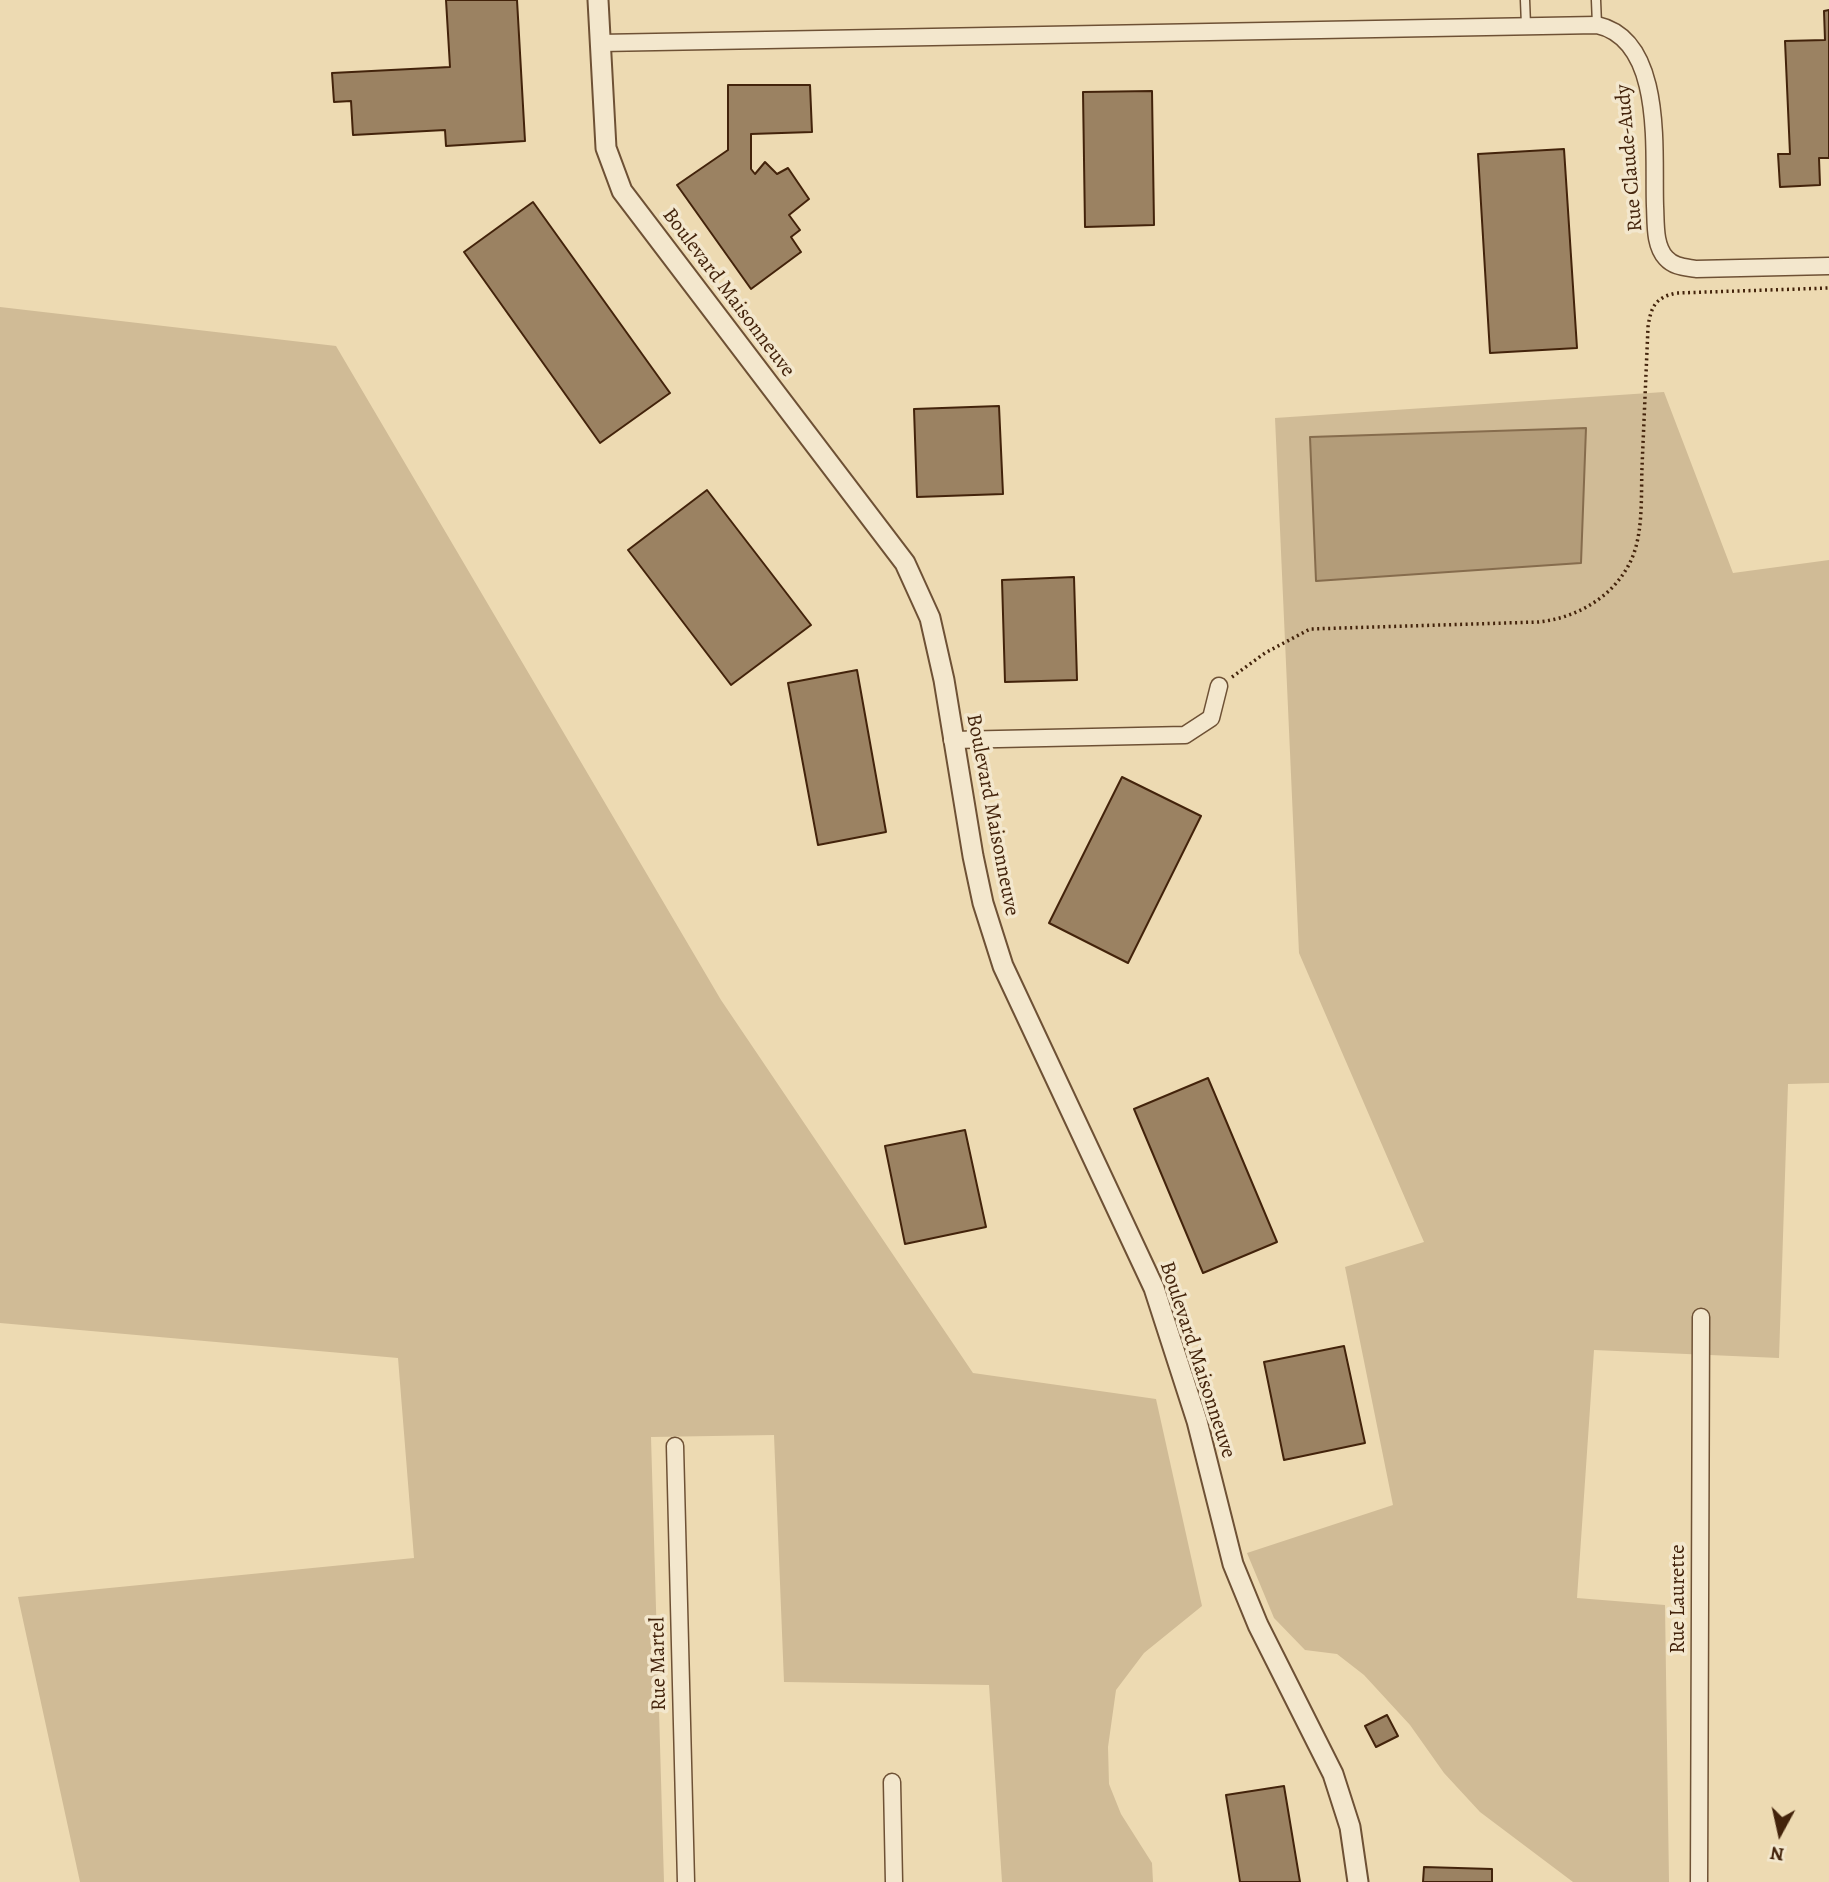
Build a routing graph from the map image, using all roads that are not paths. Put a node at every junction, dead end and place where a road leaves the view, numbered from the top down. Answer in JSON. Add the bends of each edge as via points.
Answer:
{"nodes":[{"id":1,"x":598,"y":0,"type":"edge"},
{"id":2,"x":1525,"y":0,"type":"edge"},
{"id":3,"x":1596,"y":0,"type":"edge"},
{"id":4,"x":1526,"y":25,"type":"junction"},
{"id":5,"x":1597,"y":25,"type":"junction"},
{"id":6,"x":600,"y":43,"type":"junction"},
{"id":7,"x":1829,"y":266,"type":"edge"},
{"id":8,"x":1219,"y":686,"type":"road end"},
{"id":9,"x":952,"y":740,"type":"junction"},
{"id":10,"x":1702,"y":1317,"type":"dead end"},
{"id":11,"x":675,"y":1446,"type":"dead end"},
{"id":12,"x":892,"y":1782,"type":"dead end"},
{"id":13,"x":686,"y":1882,"type":"edge"},
{"id":14,"x":894,"y":1882,"type":"edge"},
{"id":15,"x":1358,"y":1882,"type":"edge"},
{"id":16,"x":1699,"y":1882,"type":"edge"}],
"edges":[{"from":1,"to":6,"type":"street","name":"Boulevard Maisonneuve"},
{"from":2,"to":4,"type":"lane"},
{"from":3,"to":5,"type":"lane"},
{"from":4,"to":5,"type":"street","name":"Rue Claude-Audy"},
{"from":4,"to":6,"type":"street","name":"Rue Claude-Audy"},
{"from":5,"to":7,"type":"street","name":"Rue Claude-Audy","via":[[1625,38],[1645,74],[1657,235],[1665,257],[1675,265],[1696,269]]},
{"from":6,"to":9,"type":"street","name":"Boulevard Maisonneuve","via":[[606,148],[622,191],[905,563],[930,618]]},
{"from":8,"to":9,"type":"street","via":[[1211,718],[1185,735]]},
{"from":9,"to":15,"type":"street","name":"Boulevard Maisonneuve","via":[[983,903],[1003,966],[1154,1288],[1198,1421],[1233,1564],[1258,1625],[1333,1774],[1350,1827]]},
{"from":10,"to":16,"type":"street","name":"Rue Laurette"},
{"from":11,"to":13,"type":"street","name":"Rue Martel"},
{"from":12,"to":14,"type":"street"}]}
